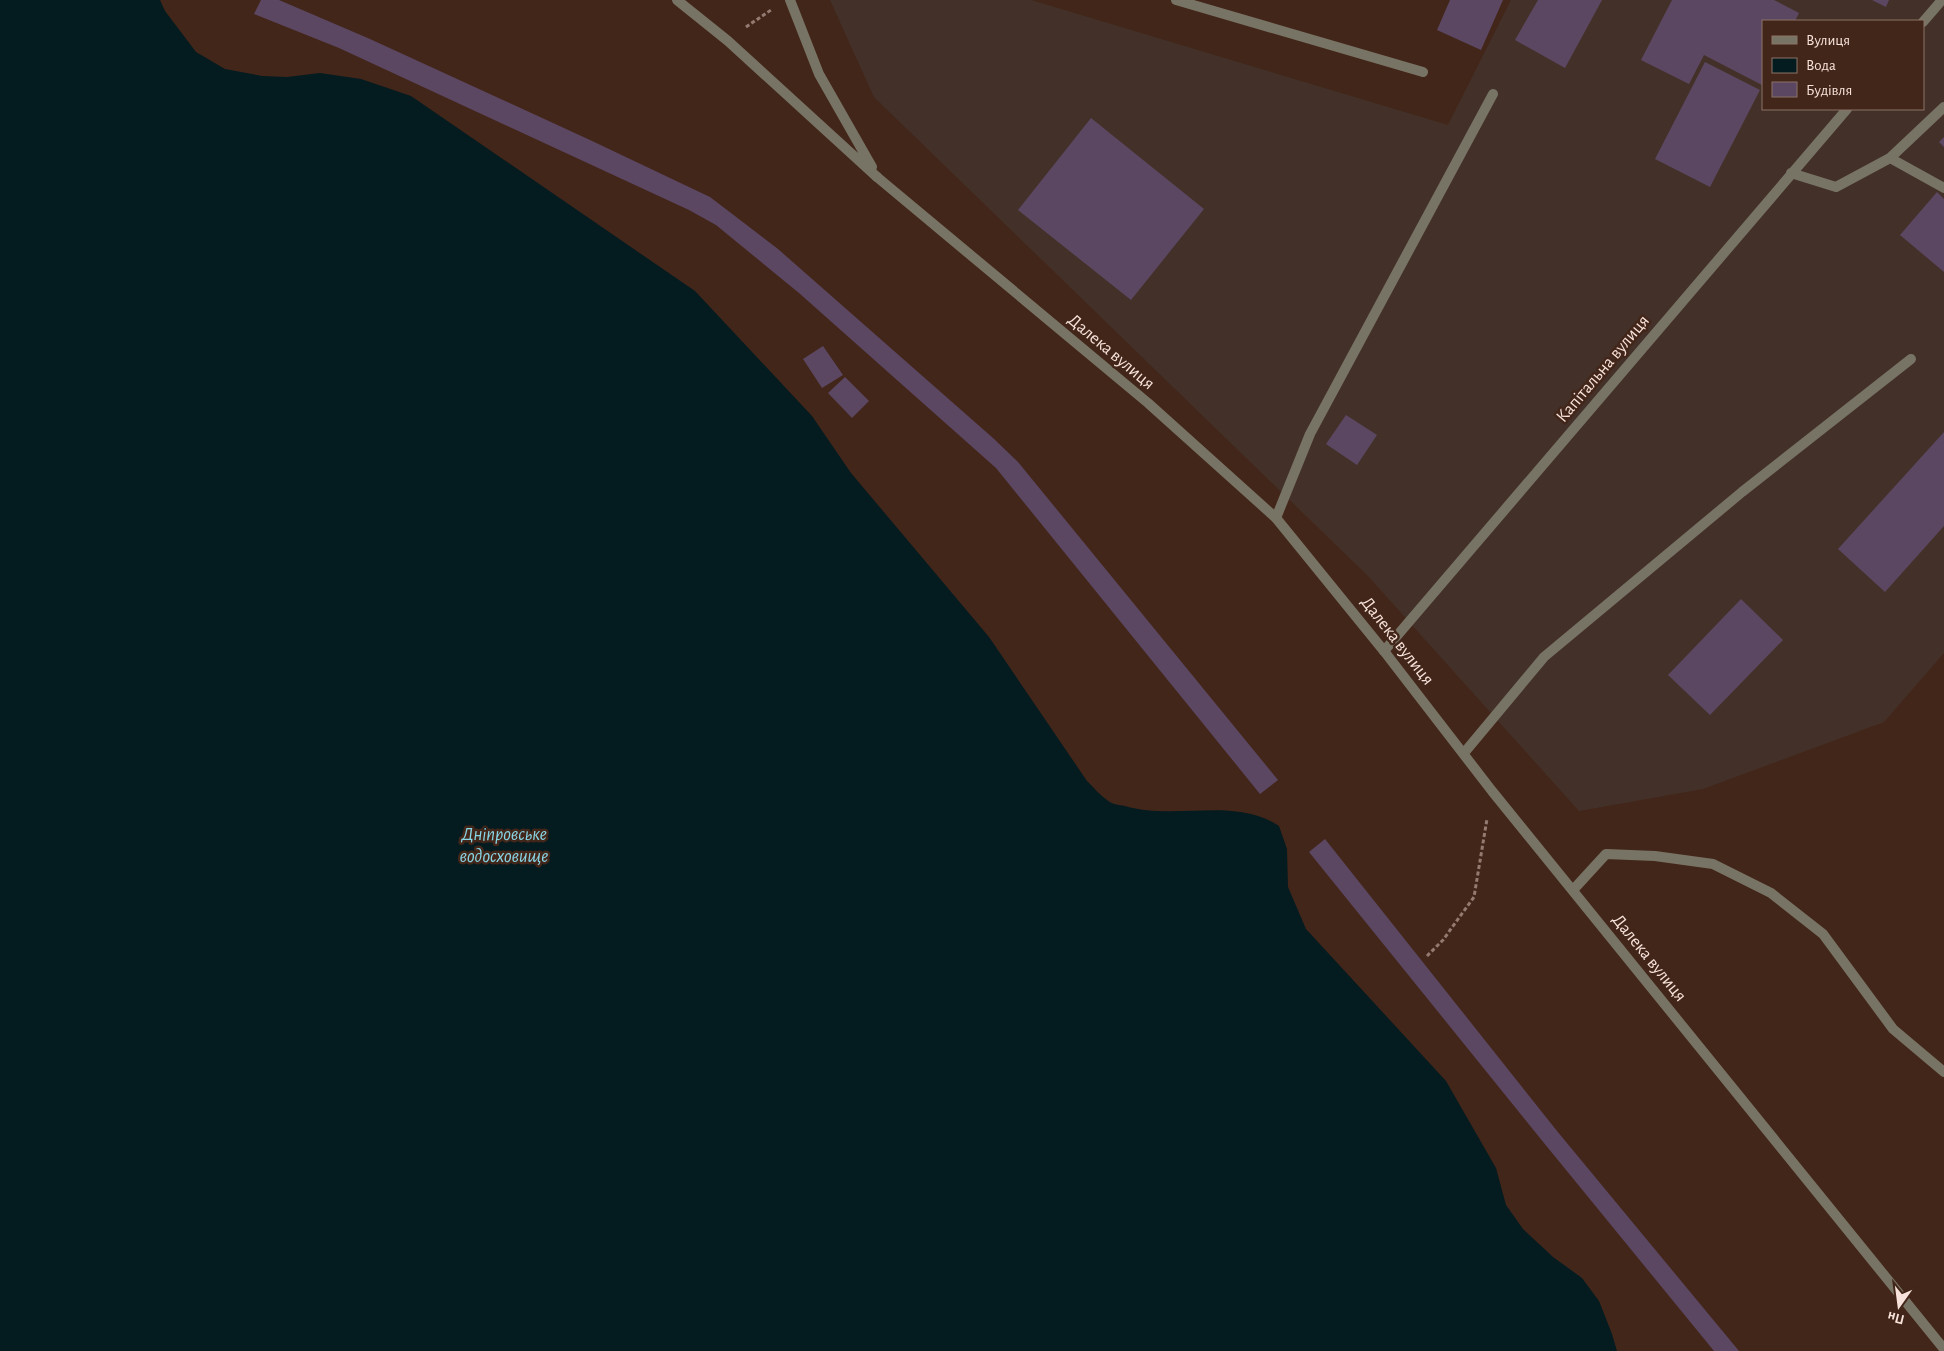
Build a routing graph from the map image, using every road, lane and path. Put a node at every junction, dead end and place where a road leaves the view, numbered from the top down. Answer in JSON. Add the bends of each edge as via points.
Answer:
{"nodes":[{"id":1,"x":677,"y":0,"type":"edge"},
{"id":2,"x":790,"y":0,"type":"edge"},
{"id":3,"x":1176,"y":0,"type":"edge"},
{"id":4,"x":1942,"y":0,"type":"edge"},
{"id":5,"x":1924,"y":21,"type":"edge"},
{"id":6,"x":728,"y":41,"type":"junction"},
{"id":7,"x":1423,"y":72,"type":"dead end"},
{"id":8,"x":1493,"y":94,"type":"dead end"},
{"id":9,"x":1944,"y":107,"type":"edge"},
{"id":10,"x":1846,"y":110,"type":"edge"},
{"id":11,"x":1890,"y":158,"type":"junction"},
{"id":12,"x":1791,"y":173,"type":"junction"},
{"id":13,"x":877,"y":177,"type":"junction"},
{"id":14,"x":1944,"y":188,"type":"edge"},
{"id":15,"x":1911,"y":359,"type":"dead end"},
{"id":16,"x":1276,"y":518,"type":"junction"},
{"id":17,"x":1384,"y":650,"type":"junction"},
{"id":18,"x":1464,"y":753,"type":"junction"},
{"id":19,"x":1492,"y":791,"type":"junction"},
{"id":20,"x":1573,"y":890,"type":"junction"},
{"id":21,"x":1427,"y":956,"type":"dead end"},
{"id":22,"x":1944,"y":1072,"type":"edge"},
{"id":23,"x":1944,"y":1349,"type":"edge"}],
"edges":[{"from":1,"to":6,"type":"street"},
{"from":2,"to":6,"type":"path","via":[[761,15]]},
{"from":2,"to":13,"type":"street","name":"Далека вулиця","via":[[819,74]]},
{"from":3,"to":7,"type":"street"},
{"from":4,"to":5,"type":"street"},
{"from":6,"to":13,"type":"street"},
{"from":8,"to":16,"type":"street","via":[[1310,434]]},
{"from":9,"to":11,"type":"street"},
{"from":10,"to":12,"type":"street","name":"Капітальна вулиця"},
{"from":11,"to":12,"type":"street","via":[[1836,187]]},
{"from":11,"to":14,"type":"street"},
{"from":12,"to":17,"type":"street","name":"Капітальна вулиця"},
{"from":13,"to":16,"type":"street","name":"Далека вулиця","via":[[1148,403]]},
{"from":15,"to":18,"type":"street","via":[[1742,492],[1544,657]]},
{"from":16,"to":17,"type":"street","name":"Далека вулиця"},
{"from":17,"to":18,"type":"street","name":"Далека вулиця"},
{"from":18,"to":19,"type":"street","name":"Далека вулиця"},
{"from":19,"to":20,"type":"street","name":"Далека вулиця"},
{"from":19,"to":21,"type":"path","via":[[1474,897],[1443,940]]},
{"from":20,"to":22,"type":"street","via":[[1606,854],[1655,856],[1713,864],[1771,893],[1823,934],[1893,1029]]},
{"from":20,"to":23,"type":"street","name":"Далека вулиця"}]}
